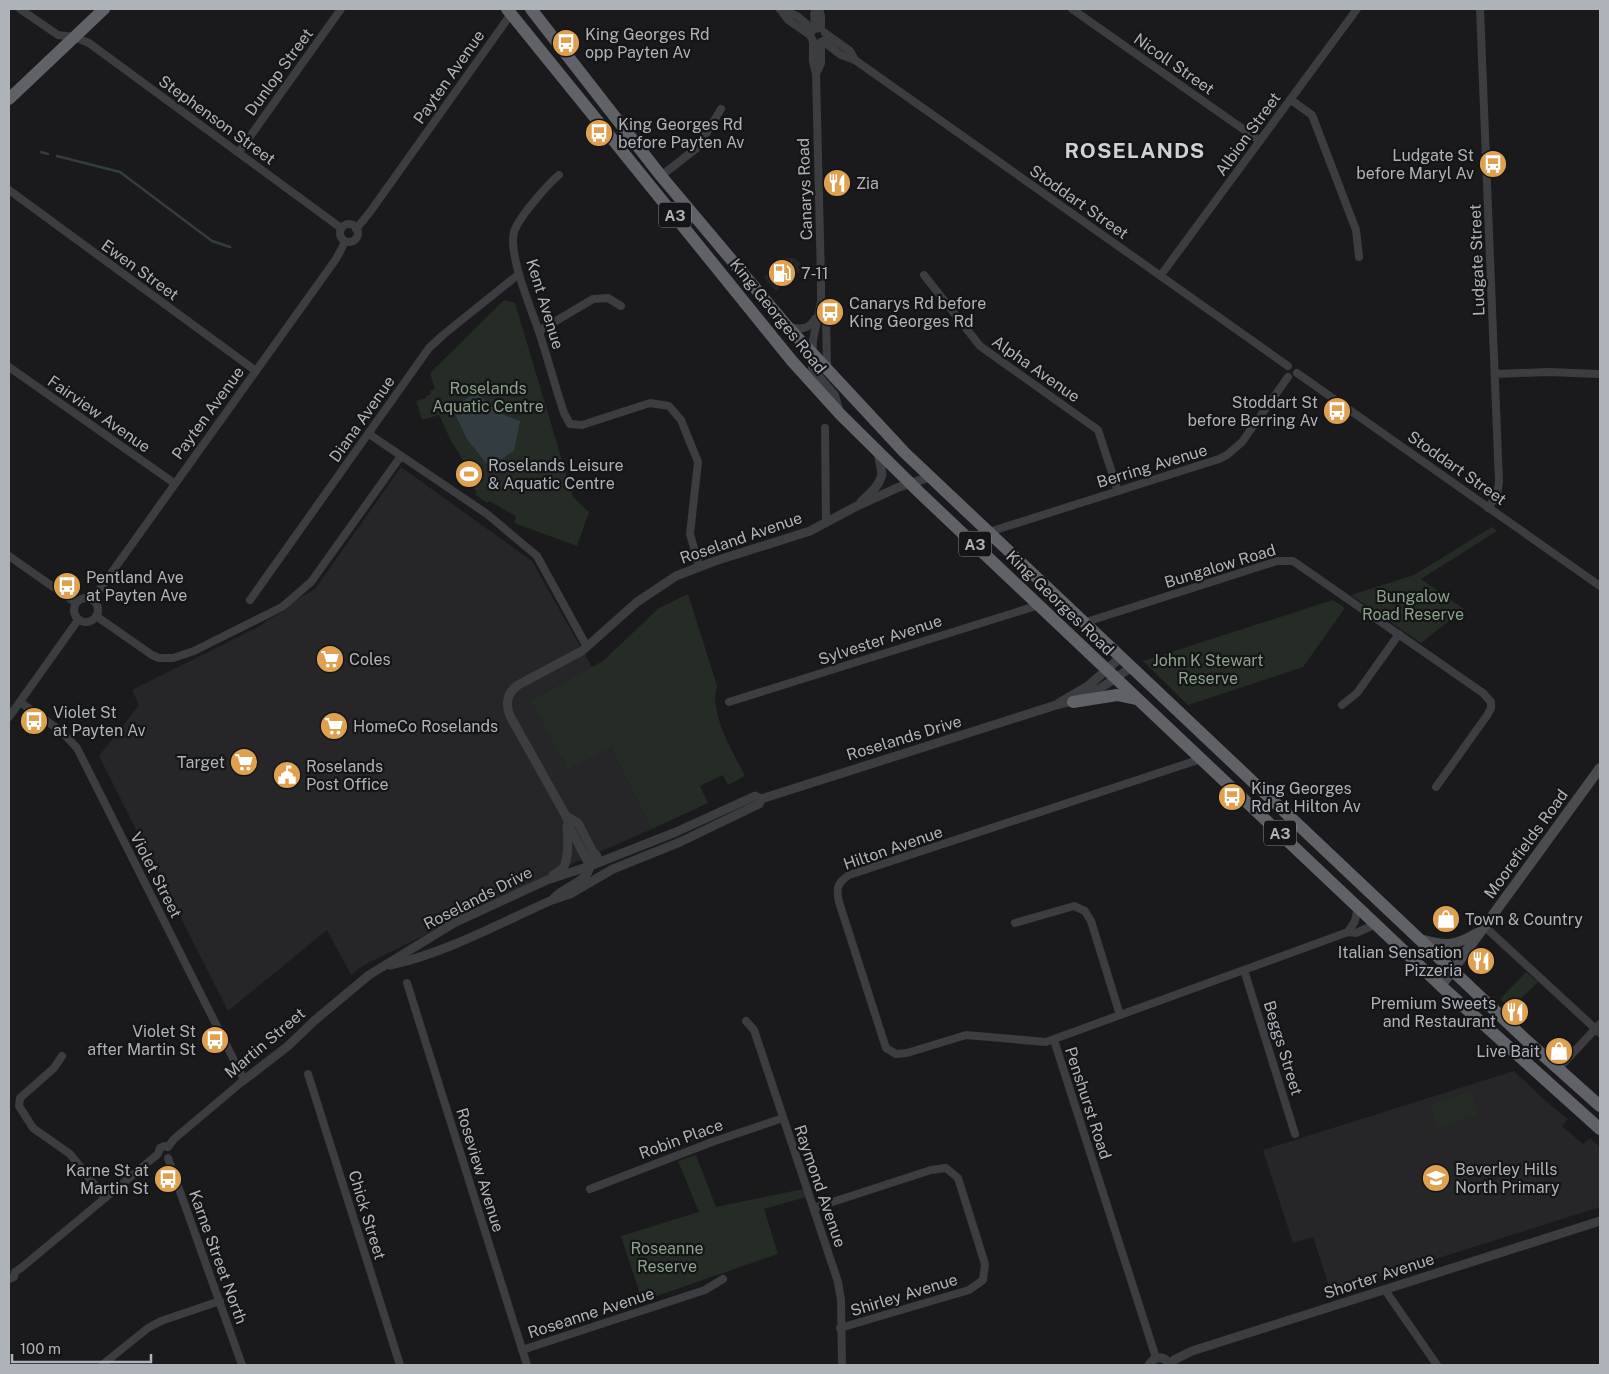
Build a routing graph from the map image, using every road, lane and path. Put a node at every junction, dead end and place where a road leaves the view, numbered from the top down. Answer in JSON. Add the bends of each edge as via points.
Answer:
{"nodes":[{"id":1,"x":20,"y":9,"type":"edge"},
{"id":2,"x":104,"y":9,"type":"edge"},
{"id":3,"x":341,"y":9,"type":"edge"},
{"id":4,"x":531,"y":9,"type":"edge"},
{"id":5,"x":780,"y":9,"type":"edge"},
{"id":6,"x":817,"y":9,"type":"edge"},
{"id":7,"x":1072,"y":9,"type":"edge"},
{"id":8,"x":1357,"y":9,"type":"edge"},
{"id":9,"x":1480,"y":9,"type":"edge"},
{"id":10,"x":509,"y":11,"type":"edge"},
{"id":11,"x":797,"y":16,"type":"junction"},
{"id":12,"x":818,"y":35,"type":"junction"},
{"id":13,"x":74,"y":37,"type":"junction"},
{"id":14,"x":841,"y":55,"type":"junction"},
{"id":15,"x":821,"y":57,"type":"junction"},
{"id":16,"x":855,"y":60,"type":"junction"},
{"id":17,"x":816,"y":74,"type":"junction"},
{"id":18,"x":9,"y":99,"type":"edge"},
{"id":19,"x":1290,"y":100,"type":"junction"},
{"id":20,"x":721,"y":109,"type":"dead end"},
{"id":21,"x":1260,"y":141,"type":"junction"},
{"id":22,"x":239,"y":152,"type":"junction"},
{"id":23,"x":559,"y":175,"type":"dead end"},
{"id":24,"x":661,"y":176,"type":"junction"},
{"id":25,"x":9,"y":190,"type":"edge"},
{"id":26,"x":341,"y":228,"type":"junction"},
{"id":27,"x":356,"y":229,"type":"junction"},
{"id":28,"x":345,"y":242,"type":"junction"},
{"id":29,"x":1359,"y":257,"type":"dead end"},
{"id":30,"x":519,"y":274,"type":"junction"},
{"id":31,"x":924,"y":275,"type":"dead end"},
{"id":32,"x":1161,"y":275,"type":"junction"},
{"id":33,"x":821,"y":302,"type":"junction"},
{"id":34,"x":621,"y":306,"type":"dead end"},
{"id":35,"x":817,"y":316,"type":"junction"},
{"id":36,"x":787,"y":326,"type":"junction"},
{"id":37,"x":539,"y":331,"type":"junction"},
{"id":38,"x":812,"y":354,"type":"junction"},
{"id":39,"x":1288,"y":366,"type":"junction"},
{"id":40,"x":9,"y":367,"type":"edge"},
{"id":41,"x":827,"y":369,"type":"junction"},
{"id":42,"x":256,"y":372,"type":"junction"},
{"id":43,"x":1297,"y":373,"type":"junction"},
{"id":44,"x":1495,"y":374,"type":"junction"},
{"id":45,"x":1600,"y":374,"type":"edge"},
{"id":46,"x":1288,"y":376,"type":"junction"},
{"id":47,"x":840,"y":414,"type":"junction"},
{"id":48,"x":825,"y":428,"type":"dead end"},
{"id":49,"x":369,"y":434,"type":"junction"},
{"id":50,"x":878,"y":452,"type":"junction"},
{"id":51,"x":400,"y":456,"type":"junction"},
{"id":52,"x":930,"y":477,"type":"junction"},
{"id":53,"x":174,"y":484,"type":"junction"},
{"id":54,"x":910,"y":484,"type":"junction"},
{"id":55,"x":1118,"y":491,"type":"junction"},
{"id":56,"x":855,"y":507,"type":"junction"},
{"id":57,"x":1488,"y":508,"type":"junction"},
{"id":58,"x":826,"y":523,"type":"junction"},
{"id":59,"x":989,"y":532,"type":"junction"},
{"id":60,"x":9,"y":556,"type":"edge"},
{"id":61,"x":699,"y":566,"type":"junction"},
{"id":62,"x":1600,"y":586,"type":"edge"},
{"id":63,"x":92,"y":600,"type":"junction"},
{"id":64,"x":250,"y":600,"type":"dead end"},
{"id":65,"x":76,"y":603,"type":"junction"},
{"id":66,"x":1039,"y":605,"type":"junction"},
{"id":67,"x":96,"y":616,"type":"junction"},
{"id":68,"x":78,"y":620,"type":"junction"},
{"id":69,"x":1083,"y":623,"type":"junction"},
{"id":70,"x":1399,"y":634,"type":"junction"},
{"id":71,"x":587,"y":647,"type":"junction"},
{"id":72,"x":1120,"y":658,"type":"junction"},
{"id":73,"x":1130,"y":668,"type":"junction"},
{"id":74,"x":1111,"y":674,"type":"junction"},
{"id":75,"x":1138,"y":700,"type":"junction"},
{"id":76,"x":20,"y":702,"type":"junction"},
{"id":77,"x":729,"y":702,"type":"dead end"},
{"id":78,"x":1073,"y":702,"type":"junction"},
{"id":79,"x":1056,"y":705,"type":"junction"},
{"id":80,"x":1342,"y":705,"type":"dead end"},
{"id":81,"x":9,"y":717,"type":"edge"},
{"id":82,"x":1201,"y":759,"type":"junction"},
{"id":83,"x":1600,"y":768,"type":"edge"},
{"id":84,"x":1596,"y":780,"type":"edge"},
{"id":85,"x":1436,"y":787,"type":"dead end"},
{"id":86,"x":761,"y":798,"type":"junction"},
{"id":87,"x":566,"y":816,"type":"junction"},
{"id":88,"x":593,"y":852,"type":"junction"},
{"id":89,"x":605,"y":859,"type":"junction"},
{"id":90,"x":590,"y":866,"type":"junction"},
{"id":91,"x":613,"y":870,"type":"junction"},
{"id":92,"x":547,"y":880,"type":"junction"},
{"id":93,"x":552,"y":900,"type":"junction"},
{"id":94,"x":1358,"y":907,"type":"junction"},
{"id":95,"x":1015,"y":923,"type":"dead end"},
{"id":96,"x":1376,"y":924,"type":"junction"},
{"id":97,"x":1483,"y":928,"type":"junction"},
{"id":98,"x":1348,"y":932,"type":"junction"},
{"id":99,"x":1418,"y":938,"type":"junction"},
{"id":100,"x":385,"y":966,"type":"junction"},
{"id":101,"x":1244,"y":970,"type":"junction"},
{"id":102,"x":1452,"y":970,"type":"junction"},
{"id":103,"x":407,"y":983,"type":"dead end"},
{"id":104,"x":1441,"y":986,"type":"junction"},
{"id":105,"x":1120,"y":1015,"type":"junction"},
{"id":106,"x":746,"y":1021,"type":"dead end"},
{"id":107,"x":1599,"y":1029,"type":"edge"},
{"id":108,"x":1054,"y":1040,"type":"junction"},
{"id":109,"x":62,"y":1056,"type":"dead end"},
{"id":110,"x":1558,"y":1069,"type":"junction"},
{"id":111,"x":308,"y":1074,"type":"dead end"},
{"id":112,"x":244,"y":1080,"type":"junction"},
{"id":113,"x":1600,"y":1106,"type":"edge"},
{"id":114,"x":783,"y":1118,"type":"junction"},
{"id":115,"x":1600,"y":1129,"type":"edge"},
{"id":116,"x":1295,"y":1134,"type":"dead end"},
{"id":117,"x":168,"y":1147,"type":"junction"},
{"id":118,"x":158,"y":1154,"type":"junction"},
{"id":119,"x":168,"y":1158,"type":"junction"},
{"id":120,"x":590,"y":1189,"type":"dead end"},
{"id":121,"x":105,"y":1198,"type":"junction"},
{"id":122,"x":814,"y":1208,"type":"junction"},
{"id":123,"x":1600,"y":1221,"type":"edge"},
{"id":124,"x":12,"y":1270,"type":"edge"},
{"id":125,"x":9,"y":1279,"type":"edge"},
{"id":126,"x":723,"y":1279,"type":"dead end"},
{"id":127,"x":1385,"y":1290,"type":"junction"},
{"id":128,"x":220,"y":1301,"type":"junction"},
{"id":129,"x":840,"y":1328,"type":"junction"},
{"id":130,"x":522,"y":1350,"type":"junction"},
{"id":131,"x":1153,"y":1362,"type":"edge"},
{"id":132,"x":838,"y":1364,"type":"edge"},
{"id":133,"x":102,"y":1365,"type":"edge"},
{"id":134,"x":242,"y":1365,"type":"edge"},
{"id":135,"x":400,"y":1365,"type":"edge"},
{"id":136,"x":527,"y":1365,"type":"edge"},
{"id":137,"x":1169,"y":1365,"type":"edge"},
{"id":138,"x":1437,"y":1365,"type":"edge"}],
"edges":[{"from":1,"to":13,"type":"street","name":"Stephenson Street","via":[[58,35]]},
{"from":2,"to":13,"type":"highway"},
{"from":3,"to":22,"type":"street","name":"Dunlop Street"},
{"from":4,"to":24,"type":"highway","name":"King Georges Road","number":"A3"},
{"from":5,"to":11,"type":"street","name":"Stoddart Street"},
{"from":5,"to":12,"type":"street","name":"Stoddart Street","via":[[788,20]]},
{"from":6,"to":11,"type":"street"},
{"from":6,"to":12,"type":"street","name":"Canarys Road","via":[[814,14]]},
{"from":7,"to":21,"type":"street","name":"Nicoll Street"},
{"from":8,"to":19,"type":"street","name":"Albion Street"},
{"from":9,"to":44,"type":"street","name":"Ludgate Street"},
{"from":10,"to":27,"type":"street","name":"Payten Avenue"},
{"from":10,"to":47,"type":"highway","name":"King Georges Road","number":"A3","via":[[792,361]]},
{"from":11,"to":12,"type":"street","name":"Stoddart Street"},
{"from":12,"to":14,"type":"street","name":"Stoddart Street"},
{"from":12,"to":15,"type":"street","name":"Canarys Road"},
{"from":12,"to":16,"type":"street","name":"Stoddart Street","via":[[850,51]]},
{"from":12,"to":17,"type":"street","name":"Canarys Road","via":[[813,61]]},
{"from":13,"to":18,"type":"highway"},
{"from":13,"to":22,"type":"street","name":"Stephenson Street","via":[[89,43]]},
{"from":14,"to":15,"type":"street","name":"Stoddart Street"},
{"from":14,"to":16,"type":"street","name":"Stoddart Street"},
{"from":15,"to":17,"type":"street","name":"Canarys Road"},
{"from":16,"to":32,"type":"street","name":"Stoddart Street"},
{"from":17,"to":33,"type":"street","name":"Canarys Road"},
{"from":19,"to":21,"type":"street","name":"Albion Street"},
{"from":19,"to":29,"type":"street","via":[[1312,115],[1356,230]]},
{"from":20,"to":24,"type":"street","via":[[698,148]]},
{"from":21,"to":32,"type":"street","name":"Albion Street"},
{"from":22,"to":26,"type":"street","name":"Stephenson Street"},
{"from":23,"to":30,"type":"street","name":"Kent Avenue","via":[[520,220],[514,232]]},
{"from":24,"to":36,"type":"highway","name":"King Georges Road","number":"A3"},
{"from":25,"to":42,"type":"street","name":"Ewen Street"},
{"from":26,"to":27,"type":"street","via":[[349,224]]},
{"from":26,"to":28,"type":"street","via":[[340,238]]},
{"from":27,"to":28,"type":"street","via":[[356,238]]},
{"from":28,"to":42,"type":"street","name":"Payten Avenue"},
{"from":30,"to":37,"type":"street","name":"Kent Avenue"},
{"from":30,"to":49,"type":"street","name":"Diana Avenue","via":[[442,334]]},
{"from":31,"to":55,"type":"street","name":"Alpha Avenue","via":[[980,346],[1098,430]]},
{"from":32,"to":39,"type":"street","name":"Stoddart Street"},
{"from":33,"to":35,"type":"street","name":"Canarys Road"},
{"from":33,"to":41,"type":"street","name":"Canarys Road","via":[[826,316]]},
{"from":34,"to":37,"type":"street","via":[[608,298],[593,299]]},
{"from":35,"to":36,"type":"street","via":[[804,329]]},
{"from":35,"to":38,"type":"street","name":"Canarys Road"},
{"from":36,"to":38,"type":"highway","name":"King Georges Road","number":"A3"},
{"from":37,"to":61,"type":"street","name":"Kent Avenue","via":[[570,424],[582,425],[650,403],[669,406],[681,420],[698,462],[690,534]]},
{"from":38,"to":41,"type":"highway","name":"King Georges Road","number":"A3"},
{"from":38,"to":47,"type":"street","name":"Canarys Road","via":[[812,368],[835,395]]},
{"from":39,"to":43,"type":"street","via":[[1294,366]]},
{"from":39,"to":46,"type":"street","via":[[1285,371]]},
{"from":40,"to":53,"type":"street","name":"Fairview Avenue"},
{"from":41,"to":52,"type":"highway","name":"King Georges Road","number":"A3"},
{"from":42,"to":53,"type":"street","name":"Payten Avenue"},
{"from":43,"to":46,"type":"street","via":[[1293,377]]},
{"from":43,"to":57,"type":"street","name":"Stoddart Street"},
{"from":44,"to":45,"type":"street"},
{"from":44,"to":57,"type":"street","name":"Ludgate Street","via":[[1499,482],[1497,495]]},
{"from":46,"to":55,"type":"street","name":"Berring Avenue","via":[[1242,442],[1227,455]]},
{"from":47,"to":50,"type":"highway","name":"King Georges Road","number":"A3"},
{"from":48,"to":58,"type":"street"},
{"from":49,"to":51,"type":"street"},
{"from":49,"to":64,"type":"street","name":"Diana Avenue"},
{"from":50,"to":54,"type":"highway","name":"King Georges Road","number":"A3"},
{"from":50,"to":56,"type":"street","name":"Roseland Avenue","via":[[881,478],[876,488]]},
{"from":51,"to":67,"type":"street","via":[[311,582],[282,607],[250,624],[173,658],[159,658]]},
{"from":51,"to":71,"type":"street","via":[[487,514],[537,556]]},
{"from":52,"to":54,"type":"street","name":"Roseland Avenue"},
{"from":52,"to":59,"type":"highway","name":"King Georges Road","number":"A3"},
{"from":53,"to":63,"type":"street","name":"Payten Avenue"},
{"from":54,"to":56,"type":"street","name":"Roseland Avenue"},
{"from":54,"to":66,"type":"highway","name":"King Georges Road","number":"A3"},
{"from":55,"to":59,"type":"street","name":"Berring Avenue"},
{"from":56,"to":58,"type":"street","name":"Roseland Avenue"},
{"from":57,"to":62,"type":"street","name":"Stoddart Street"},
{"from":58,"to":61,"type":"street","name":"Roseland Avenue"},
{"from":59,"to":69,"type":"highway","name":"King Georges Road","number":"A3"},
{"from":60,"to":65,"type":"street"},
{"from":61,"to":71,"type":"street","name":"Roseland Avenue","via":[[676,576],[637,602]]},
{"from":63,"to":65,"type":"street","via":[[85,598]]},
{"from":63,"to":67,"type":"street","via":[[98,609]]},
{"from":65,"to":68,"type":"street","via":[[74,614]]},
{"from":66,"to":74,"type":"highway","name":"King Georges Road","number":"A3"},
{"from":66,"to":77,"type":"street","name":"Sylvester Avenue"},
{"from":67,"to":68,"type":"street","via":[[86,622]]},
{"from":68,"to":76,"type":"street"},
{"from":69,"to":70,"type":"street","name":"Bungalow Road","via":[[1285,560],[1301,565]]},
{"from":69,"to":72,"type":"highway","name":"King Georges Road","number":"A3"},
{"from":70,"to":80,"type":"street","via":[[1357,693]]},
{"from":70,"to":85,"type":"street","name":"Bungalow Road","via":[[1491,702],[1488,714]]},
{"from":71,"to":87,"type":"street","name":"Roseland Avenue","via":[[518,685],[507,701],[510,716]]},
{"from":72,"to":73,"type":"highway","name":"King Georges Road","number":"A3"},
{"from":72,"to":74,"type":"street","name":"Roselands Drive"},
{"from":73,"to":74,"type":"street","name":"Roselands Drive"},
{"from":73,"to":99,"type":"highway","name":"King Georges Road","number":"A3"},
{"from":74,"to":75,"type":"highway","name":"King Georges Road","number":"A3"},
{"from":74,"to":78,"type":"street","name":"Roselands Drive","via":[[1095,692]]},
{"from":74,"to":79,"type":"street","name":"Roselands Drive"},
{"from":75,"to":78,"type":"highway","via":[[1117,695]]},
{"from":75,"to":82,"type":"highway","name":"King Georges Road","number":"A3"},
{"from":76,"to":81,"type":"street"},
{"from":76,"to":112,"type":"street","name":"Violet Street","via":[[62,732],[78,748]]},
{"from":78,"to":79,"type":"street","name":"Roselands Drive"},
{"from":79,"to":86,"type":"street","name":"Roselands Drive"},
{"from":82,"to":94,"type":"highway","name":"King Georges Road","number":"A3"},
{"from":82,"to":108,"type":"street","name":"Hilton Avenue","via":[[849,875],[840,882],[836,890],[839,902],[886,1048],[896,1054],[907,1053],[966,1035]]},
{"from":83,"to":84,"type":"main road","name":"Moorefields Road"},
{"from":84,"to":97,"type":"main road","name":"Moorefields Road"},
{"from":86,"to":89,"type":"street","name":"Roselands Drive","via":[[755,796],[676,832]]},
{"from":86,"to":91,"type":"street","name":"Roselands Drive","via":[[758,804],[744,811]]},
{"from":87,"to":88,"type":"street","name":"Roseland Avenue","via":[[578,823]]},
{"from":87,"to":90,"type":"street","name":"Roseland Avenue"},
{"from":87,"to":92,"type":"street","via":[[565,863]]},
{"from":88,"to":89,"type":"street"},
{"from":88,"to":90,"type":"street"},
{"from":89,"to":90,"type":"street","name":"Roselands Drive"},
{"from":90,"to":91,"type":"street","name":"Roselands Drive"},
{"from":90,"to":92,"type":"street","name":"Roselands Drive"},
{"from":90,"to":93,"type":"street","name":"Roselands Drive","via":[[586,876]]},
{"from":91,"to":93,"type":"street","name":"Roselands Drive","via":[[570,894]]},
{"from":92,"to":100,"type":"street","name":"Roselands Drive","via":[[454,923]]},
{"from":93,"to":100,"type":"street","name":"Roselands Drive","via":[[412,960]]},
{"from":94,"to":96,"type":"highway","name":"King Georges Road","number":"A3"},
{"from":94,"to":98,"type":"street"},
{"from":95,"to":105,"type":"street","via":[[1074,906],[1085,910]]},
{"from":96,"to":98,"type":"street","name":"Penshurst Road","via":[[1356,933]]},
{"from":96,"to":104,"type":"highway","name":"King Georges Road","number":"A3"},
{"from":97,"to":99,"type":"main road","via":[[1448,945]]},
{"from":97,"to":102,"type":"main road","name":"Moorefields Road"},
{"from":97,"to":107,"type":"street"},
{"from":98,"to":101,"type":"street","name":"Penshurst Road"},
{"from":99,"to":102,"type":"highway","name":"King Georges Road","number":"A3"},
{"from":100,"to":112,"type":"street","name":"Martin Street","via":[[369,975]]},
{"from":101,"to":105,"type":"street","name":"Penshurst Road"},
{"from":101,"to":116,"type":"street","name":"Beggs Street"},
{"from":102,"to":104,"type":"main road","name":"Moorefields Road"},
{"from":102,"to":110,"type":"highway","name":"King Georges Road","number":"A3"},
{"from":103,"to":130,"type":"street","name":"Roseview Avenue"},
{"from":104,"to":115,"type":"highway","name":"King Georges Road","number":"A3"},
{"from":105,"to":108,"type":"street","name":"Penshurst Road"},
{"from":106,"to":114,"type":"street","name":"Raymond Avenue","via":[[754,1030]]},
{"from":107,"to":110,"type":"street"},
{"from":108,"to":131,"type":"street","name":"Penshurst Road"},
{"from":109,"to":121,"type":"street","via":[[54,1068],[20,1098],[19,1106],[33,1128],[70,1154]]},
{"from":110,"to":113,"type":"highway","name":"King Georges Road","number":"A3"},
{"from":111,"to":135,"type":"street","name":"Chick Street"},
{"from":112,"to":117,"type":"street","name":"Martin Street"},
{"from":114,"to":120,"type":"street","name":"Robin Place"},
{"from":114,"to":122,"type":"street","name":"Raymond Avenue"},
{"from":117,"to":118,"type":"street","name":"Martin Street","via":[[160,1148]]},
{"from":117,"to":119,"type":"street","via":[[171,1152]]},
{"from":118,"to":119,"type":"street"},
{"from":118,"to":121,"type":"street","name":"Martin Street"},
{"from":119,"to":128,"type":"street","name":"Karne Street North"},
{"from":121,"to":124,"type":"street","name":"Martin Street","via":[[22,1268]]},
{"from":122,"to":129,"type":"street","name":"Raymond Avenue","via":[[840,1292]]},
{"from":122,"to":129,"type":"street","name":"Shirley Avenue","via":[[946,1168],[958,1178],[986,1264],[983,1280],[970,1290]]},
{"from":123,"to":127,"type":"street","name":"Shorter Avenue"},
{"from":124,"to":125,"type":"street","name":"Martin Street","via":[[14,1277]]},
{"from":126,"to":130,"type":"street","name":"Roseanne Avenue","via":[[705,1290]]},
{"from":127,"to":137,"type":"street","name":"Shorter Avenue","via":[[1192,1352]]},
{"from":127,"to":138,"type":"street"},
{"from":128,"to":133,"type":"street","via":[[148,1328]]},
{"from":128,"to":134,"type":"street","name":"Karne Street North"},
{"from":129,"to":132,"type":"street","name":"Raymond Avenue"},
{"from":130,"to":136,"type":"street","name":"Roseview Avenue"},
{"from":131,"to":137,"type":"street","via":[[1163,1358]]}]}
